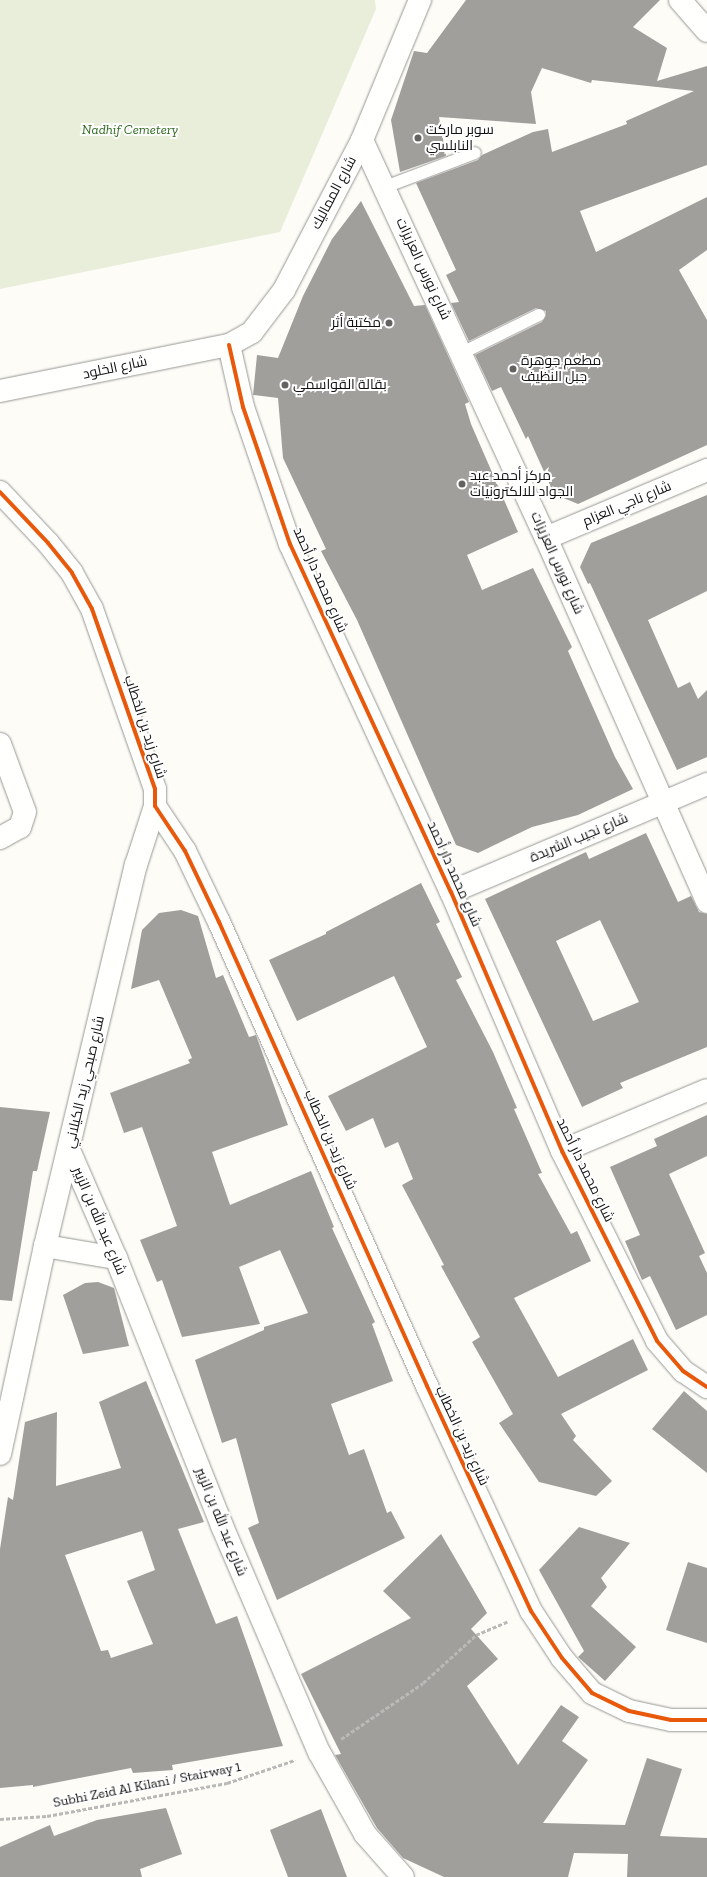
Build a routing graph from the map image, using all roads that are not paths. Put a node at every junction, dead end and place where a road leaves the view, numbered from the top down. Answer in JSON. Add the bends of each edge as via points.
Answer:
{"nodes":[{"id":1,"x":680,"y":0,"type":"edge"},
{"id":2,"x":411,"y":5,"type":"edge"},
{"id":3,"x":707,"y":31,"type":"edge"},
{"id":4,"x":362,"y":140,"type":"junction"},
{"id":5,"x":475,"y":153,"type":"dead end"},
{"id":6,"x":385,"y":187,"type":"junction"},
{"id":7,"x":539,"y":315,"type":"dead end"},
{"id":8,"x":229,"y":345,"type":"junction"},
{"id":9,"x":462,"y":353,"type":"junction"},
{"id":10,"x":0,"y":391,"type":"edge"},
{"id":11,"x":707,"y":470,"type":"edge"},
{"id":12,"x":0,"y":492,"type":"edge"},
{"id":13,"x":546,"y":538,"type":"junction"},
{"id":14,"x":0,"y":744,"type":"edge"},
{"id":15,"x":707,"y":784,"type":"edge"},
{"id":16,"x":155,"y":797,"type":"junction"},
{"id":17,"x":663,"y":802,"type":"junction"},
{"id":18,"x":0,"y":838,"type":"edge"},
{"id":19,"x":451,"y":892,"type":"junction"},
{"id":20,"x":707,"y":902,"type":"edge"},
{"id":21,"x":707,"y":1090,"type":"edge"},
{"id":22,"x":69,"y":1150,"type":"junction"},
{"id":23,"x":562,"y":1151,"type":"junction"},
{"id":24,"x":45,"y":1246,"type":"junction"},
{"id":25,"x":116,"y":1258,"type":"junction"},
{"id":26,"x":707,"y":1387,"type":"edge"},
{"id":27,"x":0,"y":1454,"type":"edge"},
{"id":28,"x":707,"y":1720,"type":"edge"},
{"id":29,"x":403,"y":1877,"type":"edge"}],
"edges":[{"from":1,"to":3,"type":"street"},
{"from":2,"to":4,"type":"street","name":"شارع المماليك"},
{"from":4,"to":6,"type":"street","name":"شارع نورس العزيزات"},
{"from":4,"to":8,"type":"street","name":"شارع المماليك","via":[[284,290],[252,332]]},
{"from":5,"to":6,"type":"lane"},
{"from":6,"to":9,"type":"street","name":"شارع نورس العزيزات"},
{"from":7,"to":9,"type":"lane"},
{"from":8,"to":10,"type":"street","name":"شارع الخلود"},
{"from":8,"to":19,"type":"street","name":"شارع محمد دار أحمد","via":[[243,407],[290,544]]},
{"from":9,"to":13,"type":"street","name":"شارع نورس العزيزات"},
{"from":11,"to":13,"type":"street","name":"شارع ناجي العزام"},
{"from":12,"to":16,"type":"street","name":"شارع زيد بن الخطاب","via":[[67,567],[92,609]]},
{"from":13,"to":17,"type":"street","name":"شارع نورس العزيزات"},
{"from":14,"to":18,"type":"street","via":[[22,804],[24,820],[20,827]]},
{"from":15,"to":17,"type":"street","name":"شارع نجيب الشريدة"},
{"from":16,"to":22,"type":"street","name":"شارع صبحي زيد الكيلاني","via":[[136,864]]},
{"from":16,"to":28,"type":"street","name":"شارع زيد بن الخطاب","via":[[185,851],[219,922],[426,1386],[531,1611],[562,1658],[592,1693],[629,1711],[671,1720]]},
{"from":17,"to":19,"type":"street","name":"شارع نجيب الشريدة"},
{"from":17,"to":20,"type":"street","name":"شارع نورس العزيزات"},
{"from":19,"to":23,"type":"street","name":"شارع محمد دار أحمد"},
{"from":21,"to":23,"type":"street"},
{"from":22,"to":24,"type":"street","name":"شارع صبحي زيد الكيلاني"},
{"from":22,"to":25,"type":"street","name":"شارع عبد الله بن الزبير"},
{"from":23,"to":26,"type":"street","name":"شارع محمد دار أحمد","via":[[657,1341],[683,1371]]},
{"from":24,"to":25,"type":"street"},
{"from":24,"to":27,"type":"street","name":"شارع صبحي زيد الكيلاني"},
{"from":25,"to":29,"type":"street","name":"شارع عبد الله بن الزبير","via":[[222,1526],[319,1752],[365,1834]]}]}
